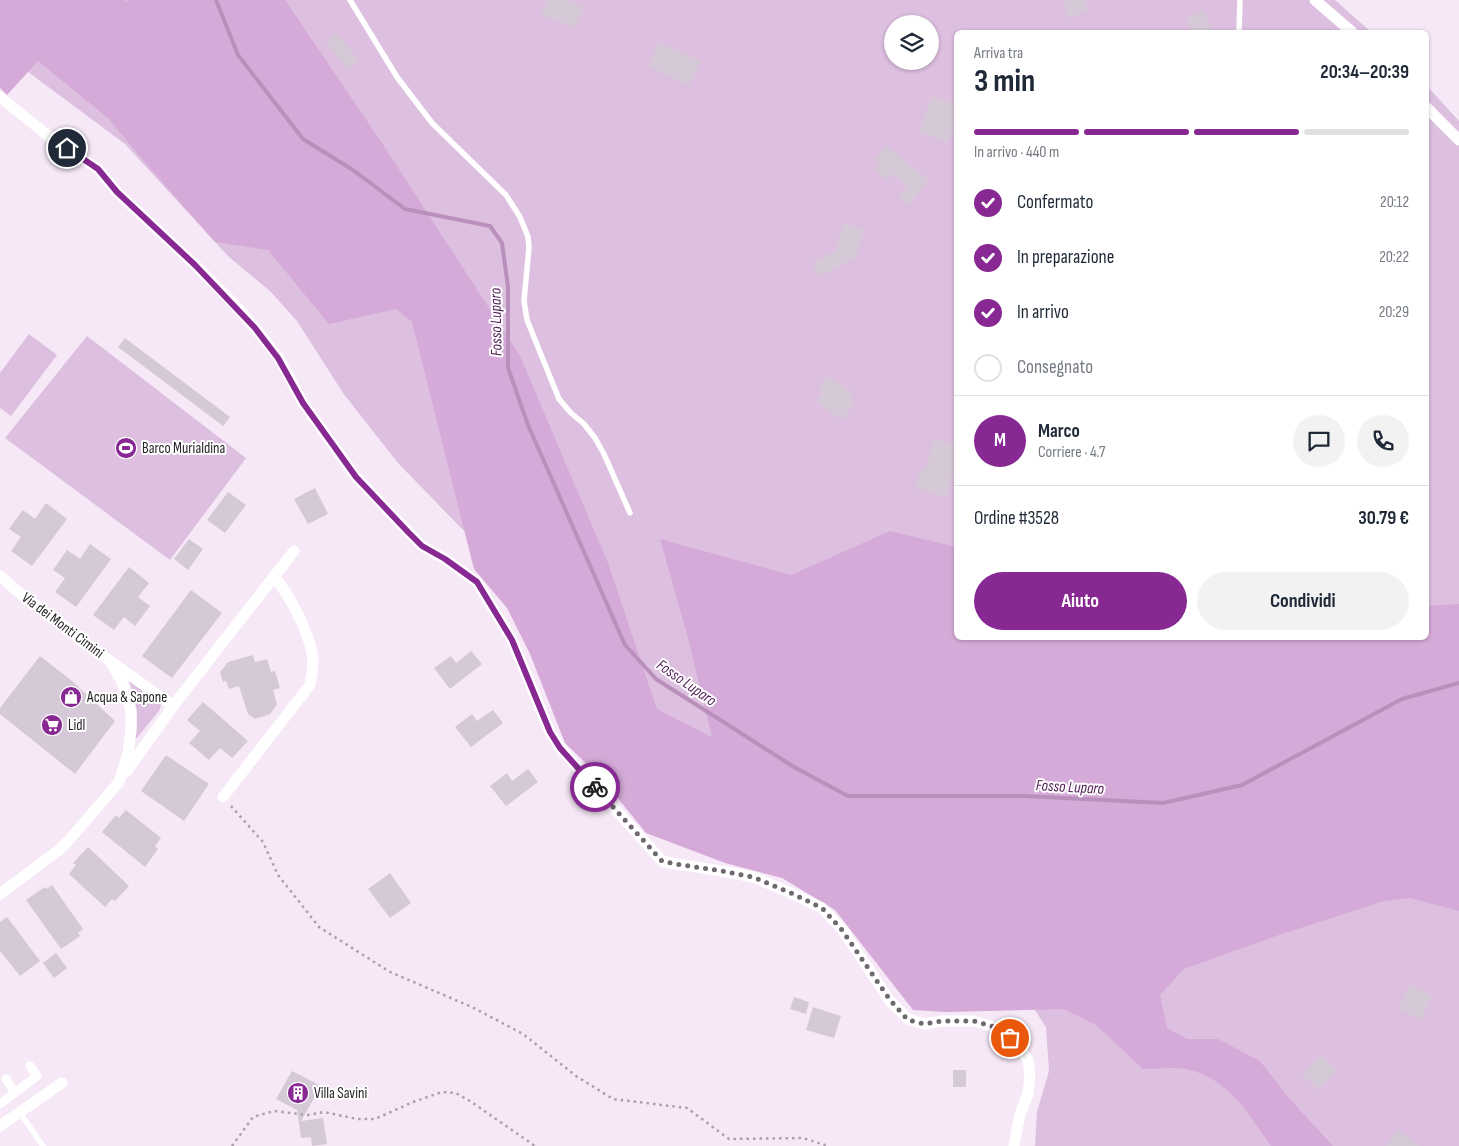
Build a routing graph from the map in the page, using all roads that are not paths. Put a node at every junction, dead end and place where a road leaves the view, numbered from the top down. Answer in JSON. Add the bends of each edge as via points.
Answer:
{"nodes":[{"id":1,"x":350,"y":0,"type":"edge"},
{"id":2,"x":1240,"y":0,"type":"edge"},
{"id":3,"x":1315,"y":0,"type":"edge"},
{"id":4,"x":1240,"y":30,"type":"edge"},
{"id":5,"x":1350,"y":30,"type":"edge"},
{"id":6,"x":0,"y":97,"type":"edge"},
{"id":7,"x":1429,"y":110,"type":"edge"},
{"id":8,"x":1459,"y":140,"type":"edge"},
{"id":9,"x":630,"y":513,"type":"dead end"},
{"id":10,"x":294,"y":551,"type":"dead end"},
{"id":11,"x":0,"y":576,"type":"edge"},
{"id":12,"x":274,"y":577,"type":"junction"},
{"id":13,"x":110,"y":661,"type":"junction"},
{"id":14,"x":173,"y":706,"type":"junction"},
{"id":15,"x":119,"y":782,"type":"junction"},
{"id":16,"x":223,"y":797,"type":"road end"},
{"id":17,"x":0,"y":894,"type":"edge"},
{"id":18,"x":30,"y":1066,"type":"dead end"},
{"id":19,"x":6,"y":1079,"type":"dead end"},
{"id":20,"x":62,"y":1082,"type":"dead end"},
{"id":21,"x":15,"y":1093,"type":"junction"},
{"id":22,"x":0,"y":1104,"type":"edge"},
{"id":23,"x":20,"y":1113,"type":"junction"},
{"id":24,"x":0,"y":1126,"type":"edge"},
{"id":25,"x":43,"y":1146,"type":"edge"},
{"id":26,"x":1014,"y":1146,"type":"edge"}],
"edges":[{"from":1,"to":9,"type":"lane","via":[[396,77],[432,123],[506,195],[520,217],[530,247],[524,301],[527,320],[559,399],[595,438]]},
{"from":2,"to":4,"type":"lane"},
{"from":3,"to":5,"type":"street"},
{"from":6,"to":26,"type":"street","via":[[51,138],[98,169],[117,192],[195,265],[255,328],[278,358],[303,403],[356,477],[422,546],[477,582],[512,640],[550,732],[560,748],[662,861],[753,877],[822,908],[908,1020],[924,1024],[974,1021],[1001,1029],[1019,1047],[1028,1060],[1030,1076]]},
{"from":7,"to":8,"type":"street"},
{"from":10,"to":12,"type":"street"},
{"from":11,"to":13,"type":"street","name":"Via dei Monti Cimini"},
{"from":12,"to":14,"type":"street"},
{"from":12,"to":16,"type":"street","via":[[284,588],[310,642],[313,663],[310,685]]},
{"from":13,"to":14,"type":"street"},
{"from":13,"to":15,"type":"street","name":"Via dei Monti Cimini","via":[[121,680],[130,711],[128,753]]},
{"from":14,"to":15,"type":"street"},
{"from":15,"to":17,"type":"street","name":"Via dei Monti Cimini","via":[[64,845]]},
{"from":18,"to":21,"type":"street","via":[[37,1076]]},
{"from":19,"to":21,"type":"street"},
{"from":20,"to":23,"type":"street"},
{"from":21,"to":22,"type":"street"},
{"from":23,"to":24,"type":"street"},
{"from":23,"to":25,"type":"lane"}]}
